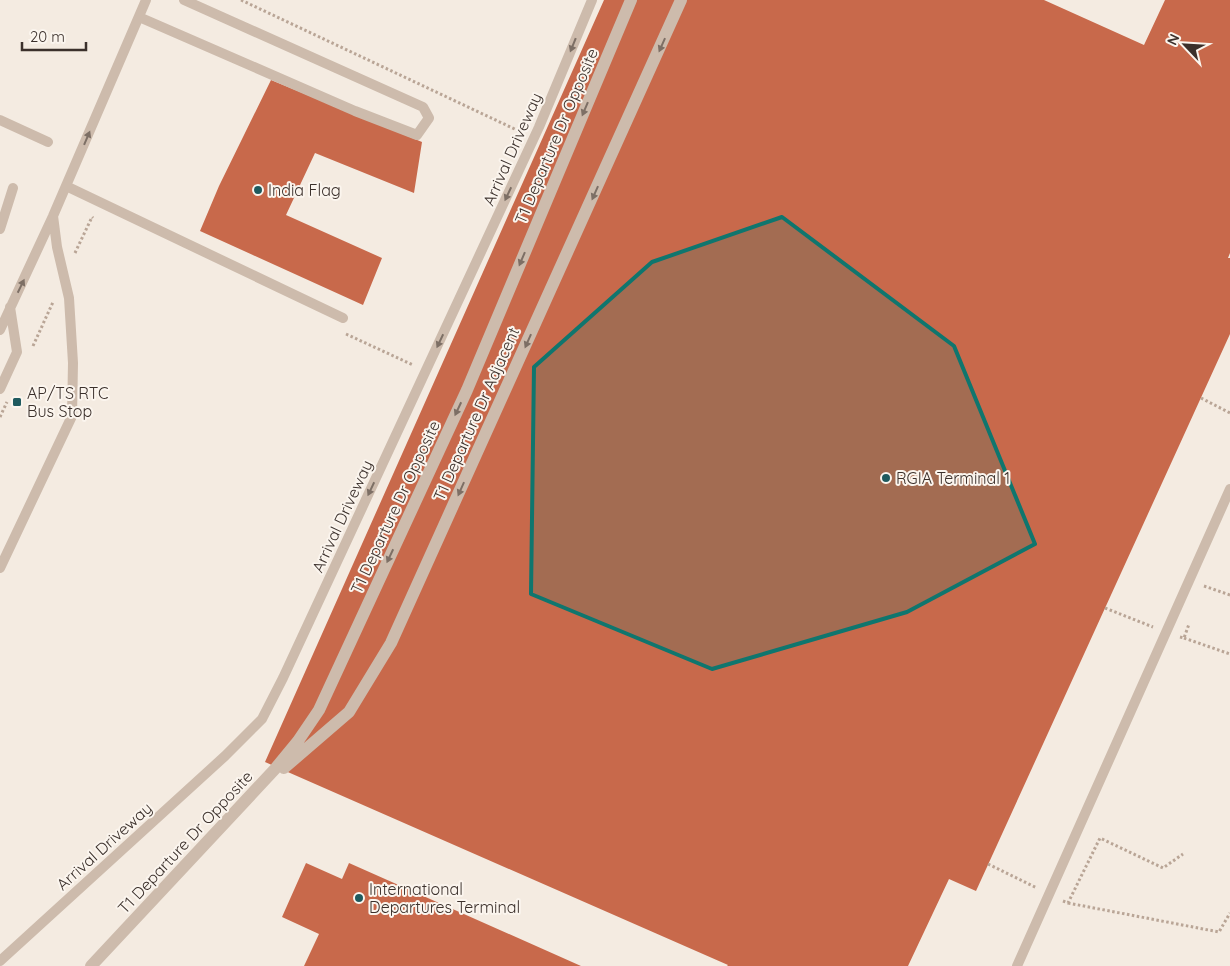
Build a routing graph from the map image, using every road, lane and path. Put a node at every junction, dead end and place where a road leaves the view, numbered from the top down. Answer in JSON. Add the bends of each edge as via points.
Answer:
{"nodes":[{"id":1,"x":146,"y":0,"type":"edge"},
{"id":2,"x":184,"y":0,"type":"edge"},
{"id":3,"x":241,"y":0,"type":"edge"},
{"id":4,"x":592,"y":0,"type":"edge"},
{"id":5,"x":631,"y":0,"type":"edge"},
{"id":6,"x":681,"y":0,"type":"edge"},
{"id":7,"x":139,"y":17,"type":"junction"},
{"id":8,"x":0,"y":120,"type":"edge"},
{"id":9,"x":534,"y":138,"type":"junction"},
{"id":10,"x":48,"y":142,"type":"dead end"},
{"id":11,"x":66,"y":186,"type":"junction"},
{"id":12,"x":13,"y":188,"type":"dead end"},
{"id":13,"x":54,"y":216,"type":"junction"},
{"id":14,"x":101,"y":221,"type":"dead end"},
{"id":15,"x":0,"y":229,"type":"edge"},
{"id":16,"x":64,"y":276,"type":"junction"},
{"id":17,"x":10,"y":307,"type":"junction"},
{"id":18,"x":343,"y":318,"type":"dead end"},
{"id":19,"x":0,"y":330,"type":"edge"},
{"id":20,"x":345,"y":333,"type":"dead end"},
{"id":21,"x":32,"y":347,"type":"dead end"},
{"id":22,"x":426,"y":371,"type":"junction"},
{"id":23,"x":0,"y":389,"type":"edge"},
{"id":24,"x":1201,"y":398,"type":"dead end"},
{"id":25,"x":8,"y":400,"type":"dead end"},
{"id":26,"x":1230,"y":413,"type":"edge"},
{"id":27,"x":0,"y":417,"type":"edge"},
{"id":28,"x":1230,"y":489,"type":"edge"},
{"id":29,"x":0,"y":568,"type":"edge"},
{"id":30,"x":1184,"y":638,"type":"dead end"},
{"id":31,"x":1230,"y":654,"type":"edge"},
{"id":32,"x":244,"y":802,"type":"junction"},
{"id":33,"x":1183,"y":854,"type":"dead end"},
{"id":34,"x":988,"y":864,"type":"dead end"},
{"id":35,"x":1041,"y":890,"type":"dead end"},
{"id":36,"x":1059,"y":899,"type":"dead end"},
{"id":37,"x":1068,"y":903,"type":"junction"},
{"id":38,"x":1230,"y":913,"type":"edge"},
{"id":39,"x":0,"y":960,"type":"edge"},
{"id":40,"x":91,"y":966,"type":"edge"},
{"id":41,"x":1017,"y":966,"type":"edge"}],
"edges":[{"from":1,"to":7,"type":"lane"},
{"from":2,"to":7,"type":"lane","via":[[423,107],[429,118],[417,136]]},
{"from":3,"to":9,"type":"path"},
{"from":4,"to":9,"type":"lane","name":"Arrival Driveway","one_way":true},
{"from":5,"to":32,"type":"street","name":"T1 Departure Dr Opposite","one_way":true,"via":[[467,390],[319,710],[298,741]]},
{"from":6,"to":32,"type":"street","name":"T1 Departure Dr Adjacent","one_way":true,"via":[[391,642],[349,712]]},
{"from":11,"to":7,"type":"lane","one_way":true},
{"from":8,"to":10,"type":"lane"},
{"from":9,"to":22,"type":"lane","name":"Arrival Driveway","one_way":true},
{"from":11,"to":13,"type":"lane"},
{"from":11,"to":18,"type":"lane"},
{"from":12,"to":15,"type":"lane"},
{"from":13,"to":16,"type":"lane","via":[[54,232]]},
{"from":17,"to":13,"type":"lane","one_way":true},
{"from":14,"to":16,"type":"path","via":[[92,217]]},
{"from":16,"to":21,"type":"path"},
{"from":16,"to":29,"type":"lane","via":[[69,298],[73,362],[72,416]]},
{"from":17,"to":19,"type":"lane"},
{"from":17,"to":23,"type":"lane","via":[[17,352]]},
{"from":20,"to":22,"type":"path"},
{"from":22,"to":39,"type":"lane","name":"Arrival Driveway","one_way":true,"via":[[262,718],[226,756]]},
{"from":24,"to":26,"type":"path"},
{"from":25,"to":27,"type":"path"},
{"from":28,"to":41,"type":"lane"},
{"from":30,"to":31,"type":"path"},
{"from":32,"to":40,"type":"street","name":"T1 Departure Dr Opposite"},
{"from":33,"to":37,"type":"path","via":[[1162,868],[1100,838]]},
{"from":34,"to":35,"type":"path"},
{"from":36,"to":37,"type":"path"},
{"from":37,"to":38,"type":"path","via":[[1219,932]]}]}
